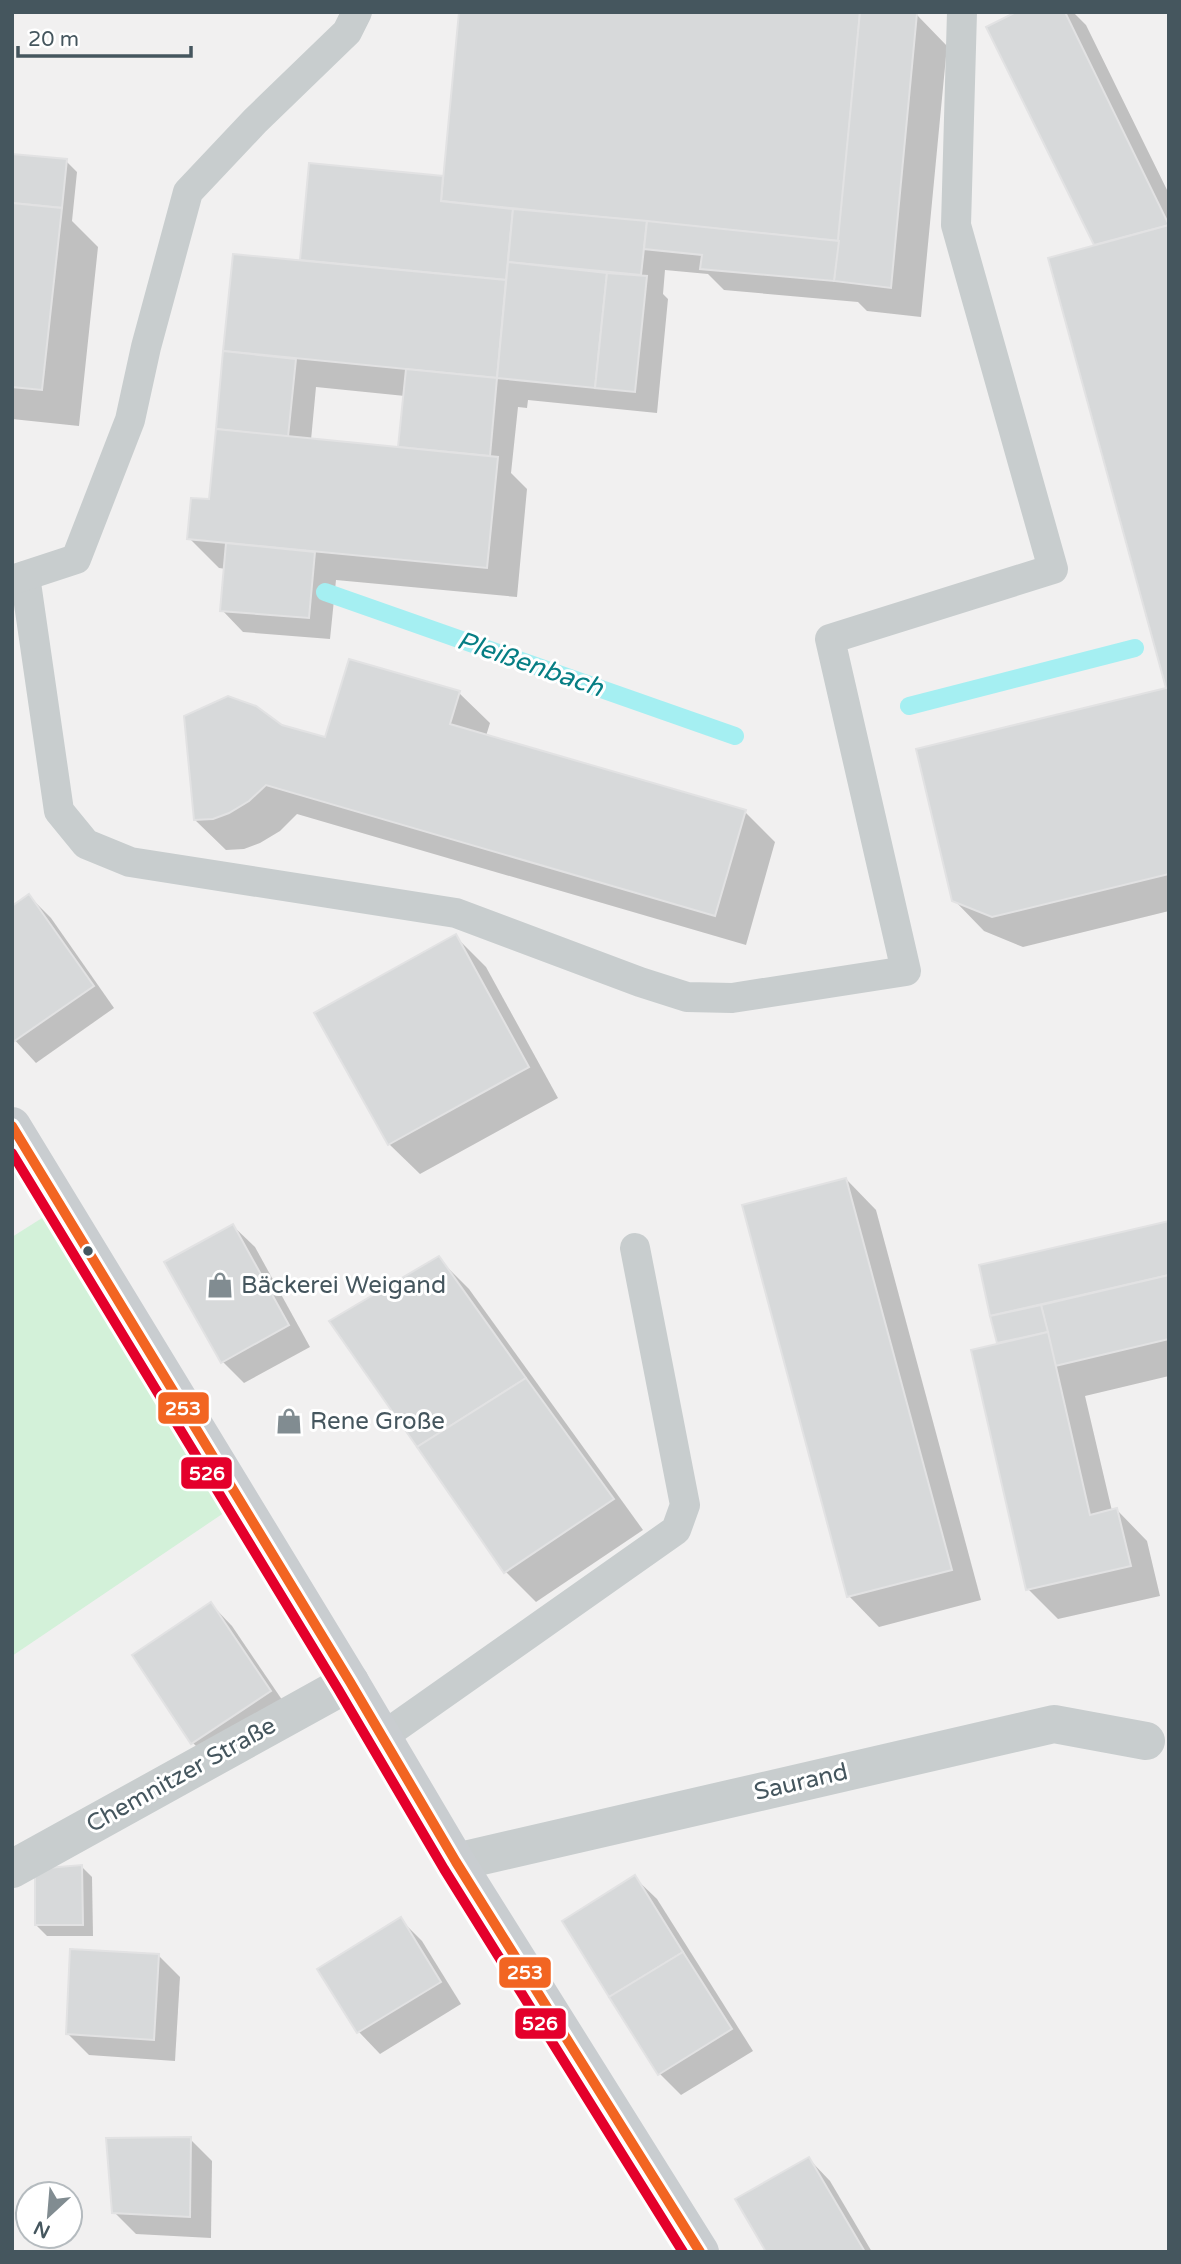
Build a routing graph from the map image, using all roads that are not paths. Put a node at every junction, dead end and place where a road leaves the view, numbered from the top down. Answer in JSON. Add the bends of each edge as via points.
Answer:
{"nodes":[{"id":1,"x":357,"y":12,"type":"edge"},
{"id":2,"x":962,"y":12,"type":"edge"},
{"id":3,"x":18,"y":578,"type":"edge"},
{"id":4,"x":12,"y":1126,"type":"edge"},
{"id":5,"x":635,"y":1248,"type":"dead end"},
{"id":6,"x":350,"y":1682,"type":"junction"},
{"id":7,"x":382,"y":1737,"type":"junction"},
{"id":8,"x":1146,"y":1741,"type":"dead end"},
{"id":9,"x":456,"y":1862,"type":"junction"},
{"id":10,"x":12,"y":1869,"type":"edge"},
{"id":11,"x":700,"y":2252,"type":"edge"}],
"edges":[{"from":1,"to":3,"type":"lane","via":[[347,32],[188,192],[130,421],[76,559]]},
{"from":2,"to":3,"type":"lane","via":[[956,225],[1053,569],[830,639],[906,971],[732,998],[688,997],[456,913],[130,862],[86,844],[59,811]]},
{"from":4,"to":6,"type":"main road"},
{"from":5,"to":7,"type":"lane","via":[[685,1505],[676,1530]]},
{"from":6,"to":7,"type":"main road"},
{"from":6,"to":10,"type":"street","name":"Chemnitzer Straße"},
{"from":7,"to":9,"type":"main road"},
{"from":8,"to":9,"type":"street","name":"Saurand","via":[[1054,1724]]},
{"from":9,"to":11,"type":"main road"}]}
